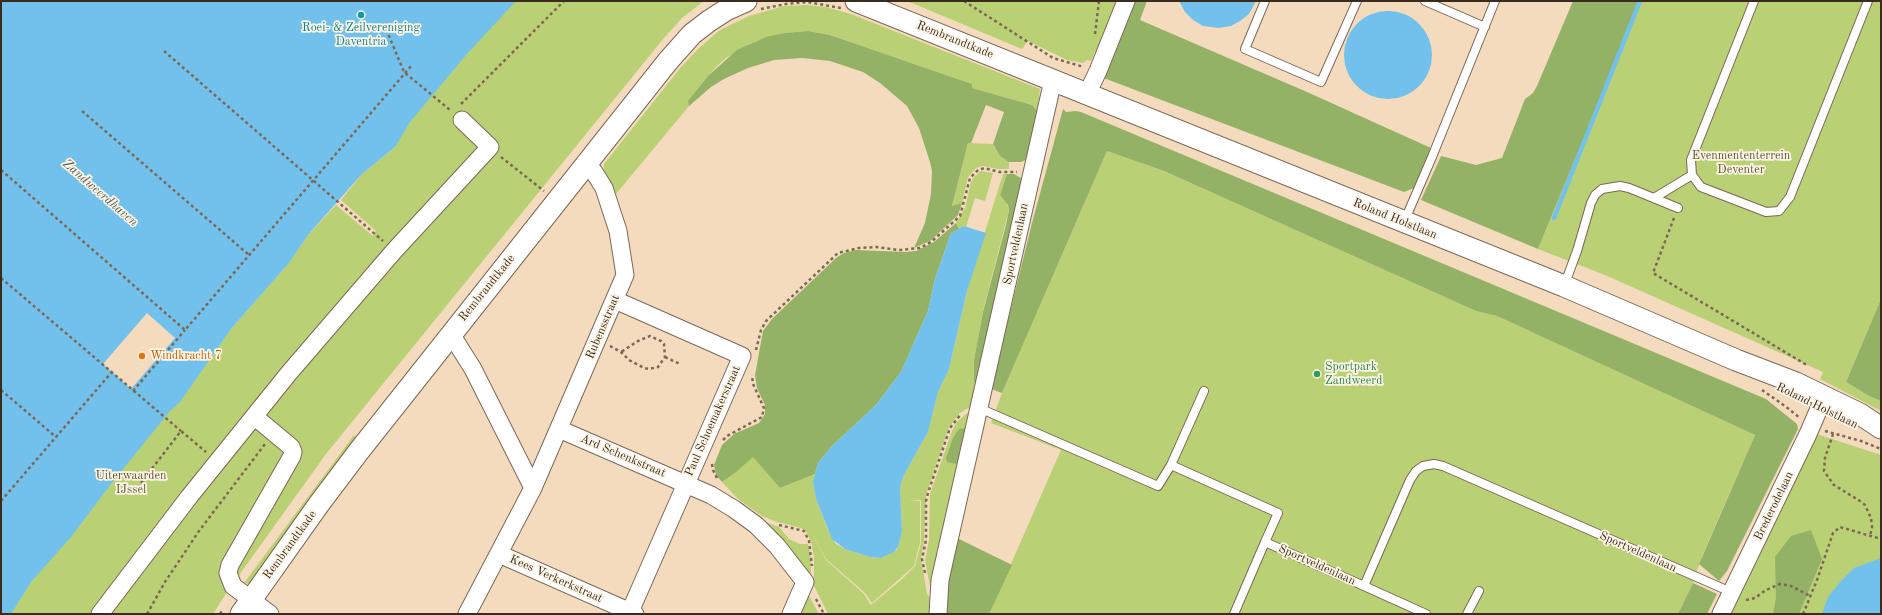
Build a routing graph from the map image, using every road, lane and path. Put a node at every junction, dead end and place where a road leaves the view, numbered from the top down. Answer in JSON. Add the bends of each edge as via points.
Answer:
{"nodes":[{"id":1,"x":564,"y":1,"type":"edge"},
{"id":2,"x":746,"y":1,"type":"edge"},
{"id":3,"x":856,"y":1,"type":"edge"},
{"id":4,"x":964,"y":1,"type":"edge"},
{"id":5,"x":1126,"y":1,"type":"edge"},
{"id":6,"x":1265,"y":1,"type":"edge"},
{"id":7,"x":1357,"y":1,"type":"edge"},
{"id":8,"x":1425,"y":1,"type":"edge"},
{"id":9,"x":1495,"y":1,"type":"edge"},
{"id":10,"x":1754,"y":1,"type":"edge"},
{"id":11,"x":1868,"y":1,"type":"edge"},
{"id":12,"x":384,"y":24,"type":"dead end"},
{"id":13,"x":1485,"y":27,"type":"junction"},
{"id":14,"x":164,"y":52,"type":"dead end"},
{"id":15,"x":412,"y":65,"type":"dead end"},
{"id":16,"x":1098,"y":71,"type":"junction"},
{"id":17,"x":405,"y":73,"type":"junction"},
{"id":18,"x":1053,"y":80,"type":"junction"},
{"id":19,"x":1087,"y":94,"type":"junction"},
{"id":20,"x":82,"y":111,"type":"dead end"},
{"id":21,"x":457,"y":114,"type":"junction"},
{"id":22,"x":490,"y":147,"type":"junction"},
{"id":23,"x":586,"y":165,"type":"junction"},
{"id":24,"x":1,"y":170,"type":"edge"},
{"id":25,"x":1032,"y":171,"type":"junction"},
{"id":26,"x":1692,"y":175,"type":"junction"},
{"id":27,"x":313,"y":180,"type":"junction"},
{"id":28,"x":539,"y":187,"type":"dead end"},
{"id":29,"x":1654,"y":198,"type":"junction"},
{"id":30,"x":1678,"y":208,"type":"joint"},
{"id":31,"x":1404,"y":223,"type":"junction"},
{"id":32,"x":394,"y":251,"type":"junction"},
{"id":33,"x":249,"y":255,"type":"junction"},
{"id":34,"x":1,"y":278,"type":"edge"},
{"id":35,"x":1564,"y":286,"type":"junction"},
{"id":36,"x":615,"y":300,"type":"junction"},
{"id":37,"x":184,"y":330,"type":"junction"},
{"id":38,"x":451,"y":334,"type":"junction"},
{"id":39,"x":610,"y":346,"type":"dead end"},
{"id":40,"x":621,"y":352,"type":"junction"},
{"id":41,"x":665,"y":357,"type":"junction"},
{"id":42,"x":755,"y":357,"type":"dead end"},
{"id":43,"x":680,"y":364,"type":"dead end"},
{"id":44,"x":752,"y":370,"type":"dead end"},
{"id":45,"x":111,"y":373,"type":"junction"},
{"id":46,"x":1,"y":390,"type":"edge"},
{"id":47,"x":133,"y":390,"type":"junction"},
{"id":48,"x":1204,"y":391,"type":"dead end"},
{"id":49,"x":1791,"y":395,"type":"junction"},
{"id":50,"x":979,"y":408,"type":"junction"},
{"id":51,"x":1818,"y":411,"type":"junction"},
{"id":52,"x":255,"y":417,"type":"junction"},
{"id":53,"x":1881,"y":428,"type":"edge"},
{"id":54,"x":560,"y":429,"type":"junction"},
{"id":55,"x":181,"y":431,"type":"junction"},
{"id":56,"x":274,"y":433,"type":"junction"},
{"id":57,"x":1881,"y":433,"type":"edge"},
{"id":58,"x":1833,"y":434,"type":"junction"},
{"id":59,"x":56,"y":437,"type":"junction"},
{"id":60,"x":721,"y":443,"type":"dead end"},
{"id":61,"x":1881,"y":448,"type":"edge"},
{"id":62,"x":713,"y":460,"type":"dead end"},
{"id":63,"x":218,"y":462,"type":"junction"},
{"id":64,"x":1171,"y":465,"type":"junction"},
{"id":65,"x":141,"y":483,"type":"dead end"},
{"id":66,"x":686,"y":484,"type":"junction"},
{"id":67,"x":722,"y":484,"type":"dead end"},
{"id":68,"x":533,"y":488,"type":"junction"},
{"id":69,"x":1,"y":501,"type":"edge"},
{"id":70,"x":777,"y":524,"type":"dead end"},
{"id":71,"x":1870,"y":536,"type":"junction"},
{"id":72,"x":1881,"y":539,"type":"edge"},
{"id":73,"x":1265,"y":542,"type":"junction"},
{"id":74,"x":499,"y":554,"type":"junction"},
{"id":75,"x":926,"y":579,"type":"dead end"},
{"id":76,"x":805,"y":582,"type":"junction"},
{"id":77,"x":1364,"y":586,"type":"junction"},
{"id":78,"x":1479,"y":591,"type":"dead end"},
{"id":79,"x":1731,"y":592,"type":"junction"},
{"id":80,"x":1810,"y":596,"type":"junction"},
{"id":81,"x":246,"y":607,"type":"edge"},
{"id":82,"x":632,"y":613,"type":"edge"},
{"id":83,"x":100,"y":614,"type":"edge"},
{"id":84,"x":147,"y":614,"type":"edge"},
{"id":85,"x":270,"y":614,"type":"edge"},
{"id":86,"x":467,"y":614,"type":"edge"},
{"id":87,"x":791,"y":614,"type":"edge"},
{"id":88,"x":938,"y":614,"type":"edge"},
{"id":89,"x":1234,"y":614,"type":"edge"},
{"id":90,"x":1426,"y":614,"type":"edge"},
{"id":91,"x":1467,"y":614,"type":"edge"},
{"id":92,"x":1721,"y":614,"type":"edge"},
{"id":93,"x":1803,"y":614,"type":"edge"}],
"edges":[{"from":1,"to":21,"type":"path"},
{"from":2,"to":23,"type":"street","name":"Rembrandtkade","via":[[717,15],[692,34]]},
{"from":3,"to":18,"type":"street","name":"Rembrandtkade"},
{"from":4,"to":16,"type":"path","via":[[1053,58]]},
{"from":5,"to":16,"type":"street"},
{"from":6,"to":7,"type":"lane","via":[[1245,49],[1321,82]]},
{"from":8,"to":13,"type":"lane"},
{"from":9,"to":13,"type":"lane"},
{"from":10,"to":26,"type":"lane","via":[[1691,160]]},
{"from":11,"to":26,"type":"lane","via":[[1790,197],[1779,211],[1766,212],[1701,187]]},
{"from":12,"to":17,"type":"path"},
{"from":13,"to":31,"type":"lane"},
{"from":14,"to":27,"type":"path"},
{"from":15,"to":17,"type":"path"},
{"from":16,"to":19,"type":"street"},
{"from":17,"to":21,"type":"path"},
{"from":17,"to":27,"type":"path"},
{"from":18,"to":19,"type":"street","name":"Roland Holstlaan"},
{"from":18,"to":25,"type":"street","name":"Sportveldenlaan"},
{"from":19,"to":31,"type":"street","name":"Roland Holstlaan"},
{"from":20,"to":33,"type":"path"},
{"from":21,"to":22,"type":"street"},
{"from":22,"to":28,"type":"path"},
{"from":22,"to":32,"type":"street"},
{"from":23,"to":36,"type":"street","name":"Rubensstraat","via":[[604,188],[618,231],[625,275]]},
{"from":23,"to":38,"type":"street","name":"Rembrandtkade"},
{"from":24,"to":37,"type":"path"},
{"from":25,"to":42,"type":"path","via":[[999,172],[984,168],[977,171],[970,178],[960,216],[931,242],[920,248],[859,248],[838,253],[766,321],[761,330]]},
{"from":25,"to":50,"type":"street","name":"Sportveldenlaan"},
{"from":26,"to":29,"type":"lane"},
{"from":27,"to":32,"type":"path"},
{"from":27,"to":33,"type":"path"},
{"from":29,"to":30,"type":"lane"},
{"from":29,"to":35,"type":"lane","via":[[1620,186],[1602,189],[1595,195]]},
{"from":30,"to":49,"type":"path","via":[[1653,273],[1805,364]]},
{"from":31,"to":35,"type":"street","name":"Roland Holstlaan"},
{"from":32,"to":52,"type":"street","via":[[289,373]]},
{"from":33,"to":37,"type":"path"},
{"from":34,"to":45,"type":"path"},
{"from":35,"to":49,"type":"street","name":"Roland Holstlaan","via":[[1736,360]]},
{"from":36,"to":54,"type":"street","name":"Rubensstraat"},
{"from":36,"to":66,"type":"street","name":"Paul Schoemakerstraat","via":[[742,356]]},
{"from":37,"to":47,"type":"path"},
{"from":38,"to":68,"type":"street","via":[[473,369]]},
{"from":38,"to":81,"type":"street","name":"Rembrandtkade","via":[[319,504]]},
{"from":39,"to":40,"type":"path"},
{"from":40,"to":41,"type":"path","via":[[629,360],[649,369],[658,368]]},
{"from":40,"to":41,"type":"path","via":[[650,336],[664,344]]},
{"from":41,"to":43,"type":"path"},
{"from":44,"to":60,"type":"path","via":[[752,384],[764,408],[762,417],[727,436]]},
{"from":45,"to":47,"type":"path"},
{"from":45,"to":59,"type":"path"},
{"from":46,"to":59,"type":"path"},
{"from":47,"to":55,"type":"path"},
{"from":48,"to":64,"type":"lane"},
{"from":49,"to":51,"type":"street","name":"Roland Holstlaan"},
{"from":50,"to":64,"type":"lane","via":[[1158,486]]},
{"from":50,"to":75,"type":"path","via":[[960,415],[950,428],[928,493],[926,540],[922,559]]},
{"from":50,"to":88,"type":"street","name":"Sportveldenlaan","via":[[940,580]]},
{"from":51,"to":53,"type":"street","name":"Roland Holstlaan","via":[[1860,414]]},
{"from":51,"to":57,"type":"street","name":"Roland Holstlaan"},
{"from":51,"to":58,"type":"path","name":"Roland Holstlaan"},
{"from":51,"to":79,"type":"street","name":"Brederodelaan"},
{"from":52,"to":56,"type":"street"},
{"from":52,"to":63,"type":"street"},
{"from":54,"to":66,"type":"street","name":"Ard Schenkstraat"},
{"from":54,"to":68,"type":"street","name":"Rubensstraat"},
{"from":55,"to":63,"type":"path"},
{"from":55,"to":65,"type":"path"},
{"from":56,"to":81,"type":"street","via":[[291,447],[292,456],[230,565],[228,573]]},
{"from":56,"to":84,"type":"path","via":[[198,531]]},
{"from":58,"to":61,"type":"path","name":"Roland Holstlaan"},
{"from":58,"to":71,"type":"path","via":[[1825,458],[1824,471],[1834,485],[1864,505],[1871,518]]},
{"from":59,"to":69,"type":"path"},
{"from":62,"to":67,"type":"path","via":[[713,470]]},
{"from":63,"to":83,"type":"street"},
{"from":64,"to":73,"type":"lane","name":"Sportveldenlaan","via":[[1278,513]]},
{"from":66,"to":76,"type":"street","name":"Ard Schenkstraat","via":[[723,502],[756,525],[777,546]]},
{"from":66,"to":82,"type":"street","name":"Paul Schoemakerstraat"},
{"from":68,"to":74,"type":"street","name":"Rubensstraat"},
{"from":70,"to":76,"type":"path","via":[[799,529],[807,535],[812,550],[813,574],[811,579]]},
{"from":71,"to":72,"type":"path"},
{"from":71,"to":80,"type":"path","via":[[1840,528],[1833,533]]},
{"from":73,"to":77,"type":"lane","name":"Sportveldenlaan"},
{"from":73,"to":89,"type":"lane"},
{"from":74,"to":82,"type":"street","name":"Kees Verkerkstraat"},
{"from":74,"to":86,"type":"street","name":"Rubensstraat"},
{"from":76,"to":87,"type":"street"},
{"from":77,"to":79,"type":"lane","name":"Sportveldenlaan","via":[[1410,480],[1423,466],[1434,464],[1444,466]]},
{"from":77,"to":90,"type":"lane"},
{"from":78,"to":91,"type":"lane"},
{"from":79,"to":80,"type":"path","via":[[1751,600],[1774,586],[1785,584]]},
{"from":79,"to":92,"type":"street","name":"Brederodelaan"},
{"from":80,"to":93,"type":"path"},
{"from":81,"to":85,"type":"street"}]}
